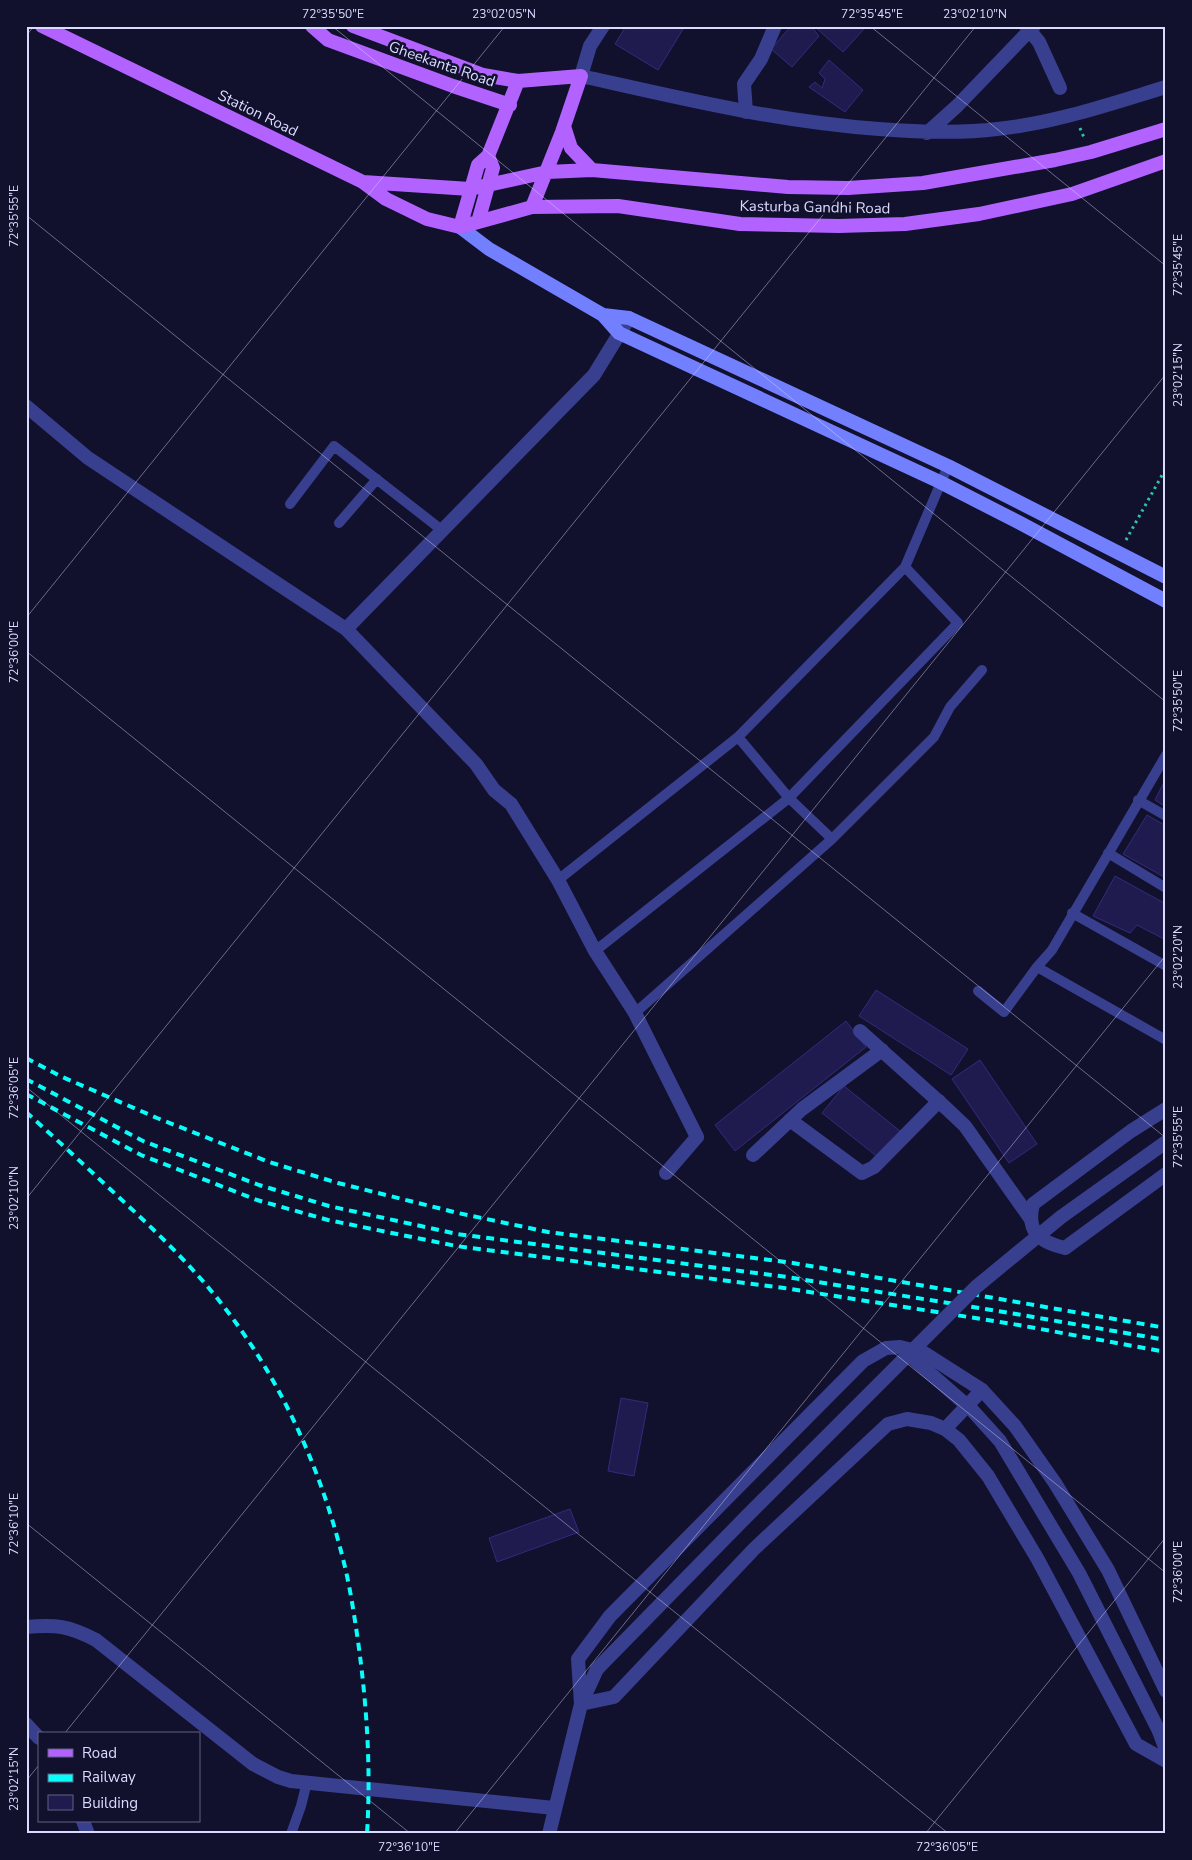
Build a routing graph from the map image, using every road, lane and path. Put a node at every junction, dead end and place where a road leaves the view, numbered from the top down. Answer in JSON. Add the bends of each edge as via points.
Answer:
{"nodes":[{"id":1,"x":42,"y":26,"type":"edge"},
{"id":2,"x":312,"y":26,"type":"edge"},
{"id":3,"x":353,"y":26,"type":"edge"},
{"id":4,"x":603,"y":26,"type":"edge"},
{"id":5,"x":775,"y":26,"type":"edge"},
{"id":6,"x":1030,"y":28,"type":"edge"},
{"id":7,"x":581,"y":76,"type":"junction"},
{"id":8,"x":518,"y":81,"type":"junction"},
{"id":9,"x":1166,"y":87,"type":"edge"},
{"id":10,"x":1060,"y":88,"type":"dead end"},
{"id":11,"x":510,"y":105,"type":"junction"},
{"id":12,"x":746,"y":112,"type":"junction"},
{"id":13,"x":564,"y":126,"type":"junction"},
{"id":14,"x":1166,"y":129,"type":"edge"},
{"id":15,"x":927,"y":133,"type":"junction"},
{"id":16,"x":488,"y":156,"type":"junction"},
{"id":17,"x":1166,"y":161,"type":"edge"},
{"id":18,"x":592,"y":170,"type":"junction"},
{"id":19,"x":547,"y":172,"type":"junction"},
{"id":20,"x":363,"y":182,"type":"junction"},
{"id":21,"x":488,"y":185,"type":"junction"},
{"id":22,"x":470,"y":189,"type":"junction"},
{"id":23,"x":532,"y":207,"type":"junction"},
{"id":24,"x":478,"y":222,"type":"junction"},
{"id":25,"x":460,"y":227,"type":"junction"},
{"id":26,"x":603,"y":315,"type":"junction"},
{"id":27,"x":629,"y":318,"type":"junction"},
{"id":28,"x":619,"y":333,"type":"junction"},
{"id":29,"x":26,"y":406,"type":"edge"},
{"id":30,"x":948,"y":466,"type":"junction"},
{"id":31,"x":1166,"y":468,"type":"edge"},
{"id":32,"x":377,"y":479,"type":"junction"},
{"id":33,"x":940,"y":482,"type":"junction"},
{"id":34,"x":290,"y":504,"type":"dead end"},
{"id":35,"x":339,"y":523,"type":"dead end"},
{"id":36,"x":443,"y":532,"type":"junction"},
{"id":37,"x":1120,"y":552,"type":"junction"},
{"id":38,"x":905,"y":567,"type":"junction"},
{"id":39,"x":1166,"y":577,"type":"edge"},
{"id":40,"x":1166,"y":601,"type":"edge"},
{"id":41,"x":346,"y":629,"type":"junction"},
{"id":42,"x":982,"y":670,"type":"dead end"},
{"id":43,"x":738,"y":737,"type":"junction"},
{"id":44,"x":1166,"y":755,"type":"edge"},
{"id":45,"x":789,"y":798,"type":"junction"},
{"id":46,"x":1138,"y":800,"type":"junction"},
{"id":47,"x":1166,"y":816,"type":"edge"},
{"id":48,"x":832,"y":839,"type":"junction"},
{"id":49,"x":1108,"y":853,"type":"junction"},
{"id":50,"x":558,"y":880,"type":"junction"},
{"id":51,"x":1166,"y":888,"type":"edge"},
{"id":52,"x":1072,"y":913,"type":"junction"},
{"id":53,"x":596,"y":951,"type":"junction"},
{"id":54,"x":1166,"y":966,"type":"edge"},
{"id":55,"x":1037,"y":967,"type":"junction"},
{"id":56,"x":978,"y":991,"type":"dead end"},
{"id":57,"x":635,"y":1013,"type":"junction"},
{"id":58,"x":860,"y":1031,"type":"dead end"},
{"id":59,"x":1166,"y":1040,"type":"edge"},
{"id":60,"x":882,"y":1050,"type":"junction"},
{"id":61,"x":939,"y":1101,"type":"junction"},
{"id":62,"x":1166,"y":1109,"type":"edge"},
{"id":63,"x":790,"y":1120,"type":"junction"},
{"id":64,"x":1166,"y":1142,"type":"edge"},
{"id":65,"x":753,"y":1155,"type":"dead end"},
{"id":66,"x":666,"y":1173,"type":"dead end"},
{"id":67,"x":1166,"y":1174,"type":"edge"},
{"id":68,"x":1030,"y":1218,"type":"junction"},
{"id":69,"x":908,"y":1354,"type":"junction"},
{"id":70,"x":982,"y":1390,"type":"junction"},
{"id":71,"x":945,"y":1429,"type":"junction"},
{"id":72,"x":26,"y":1627,"type":"edge"},
{"id":73,"x":1166,"y":1690,"type":"edge"},
{"id":74,"x":581,"y":1704,"type":"junction"},
{"id":75,"x":26,"y":1724,"type":"edge"},
{"id":76,"x":38,"y":1737,"type":"edge"},
{"id":77,"x":1166,"y":1750,"type":"edge"},
{"id":78,"x":1166,"y":1761,"type":"edge"},
{"id":79,"x":307,"y":1782,"type":"junction"},
{"id":80,"x":554,"y":1808,"type":"junction"},
{"id":81,"x":84,"y":1822,"type":"edge"},
{"id":82,"x":88,"y":1834,"type":"edge"},
{"id":83,"x":292,"y":1834,"type":"edge"},
{"id":84,"x":549,"y":1834,"type":"edge"}],
"edges":[{"from":1,"to":20,"type":"main road","name":"Station Road"},
{"from":2,"to":11,"type":"main road","name":"Gheekanta Road","via":[[328,40]]},
{"from":3,"to":8,"type":"main road","name":"Gheekanta Road","via":[[483,75]]},
{"from":4,"to":7,"type":"street","via":[[590,46]]},
{"from":5,"to":12,"type":"street","via":[[761,59],[744,84]]},
{"from":6,"to":10,"type":"street"},
{"from":6,"to":15,"type":"street","via":[[957,106]]},
{"from":7,"to":8,"type":"main road"},
{"from":7,"to":12,"type":"street"},
{"from":7,"to":13,"type":"main road"},
{"from":8,"to":11,"type":"main road","name":"Gheekanta Road"},
{"from":9,"to":15,"type":"street","via":[[1075,115],[997,129]]},
{"from":11,"to":16,"type":"main road","name":"Gheekanta Road"},
{"from":12,"to":15,"type":"street","via":[[834,126]]},
{"from":13,"to":18,"type":"main road","via":[[571,148]]},
{"from":13,"to":19,"type":"main road"},
{"from":14,"to":18,"type":"main road","name":"Kasturba Gandhi Road","via":[[1055,160],[923,183],[857,188],[788,187]]},
{"from":16,"to":21,"type":"main road","name":"Gheekanta Road","via":[[493,168]]},
{"from":16,"to":22,"type":"main road","via":[[478,165]]},
{"from":17,"to":23,"type":"main road","name":"Kasturba Gandhi Road","via":[[1072,194],[979,214],[905,224],[740,224],[618,206]]},
{"from":18,"to":19,"type":"main road","name":"Kasturba Gandhi Road"},
{"from":19,"to":21,"type":"main road","name":"Kasturba Gandhi Road"},
{"from":19,"to":23,"type":"main road"},
{"from":20,"to":22,"type":"main road","name":"Station Road"},
{"from":20,"to":25,"type":"main road","via":[[386,199],[426,219]]},
{"from":21,"to":22,"type":"main road","name":"Kasturba Gandhi Road"},
{"from":21,"to":24,"type":"main road","name":"Gheekanta Road"},
{"from":22,"to":25,"type":"main road"},
{"from":23,"to":24,"type":"main road","name":"Kasturba Gandhi Road"},
{"from":24,"to":25,"type":"main road","name":"Kasturba Gandhi Road"},
{"from":25,"to":26,"type":"main road","via":[[489,249]]},
{"from":26,"to":27,"type":"main road"},
{"from":26,"to":28,"type":"main road"},
{"from":27,"to":28,"type":"street"},
{"from":27,"to":30,"type":"main road"},
{"from":28,"to":33,"type":"main road"},
{"from":28,"to":36,"type":"street","via":[[594,375]]},
{"from":29,"to":41,"type":"street","via":[[88,458]]},
{"from":30,"to":33,"type":"lane"},
{"from":30,"to":37,"type":"main road"},
{"from":31,"to":37,"type":"path"},
{"from":32,"to":34,"type":"lane","via":[[334,446]]},
{"from":32,"to":35,"type":"lane"},
{"from":32,"to":36,"type":"lane"},
{"from":33,"to":38,"type":"lane"},
{"from":33,"to":40,"type":"main road"},
{"from":36,"to":41,"type":"street"},
{"from":37,"to":39,"type":"main road"},
{"from":38,"to":43,"type":"lane"},
{"from":38,"to":45,"type":"lane","via":[[958,623]]},
{"from":41,"to":50,"type":"street","via":[[476,764],[494,790],[511,804]]},
{"from":42,"to":48,"type":"lane","via":[[950,707],[934,737]]},
{"from":43,"to":45,"type":"lane"},
{"from":43,"to":50,"type":"lane"},
{"from":44,"to":46,"type":"lane"},
{"from":45,"to":48,"type":"lane"},
{"from":45,"to":53,"type":"lane"},
{"from":46,"to":47,"type":"lane"},
{"from":46,"to":49,"type":"lane"},
{"from":48,"to":57,"type":"lane"},
{"from":49,"to":51,"type":"lane"},
{"from":49,"to":52,"type":"lane"},
{"from":50,"to":53,"type":"street"},
{"from":52,"to":54,"type":"lane"},
{"from":52,"to":55,"type":"lane","via":[[1052,950]]},
{"from":53,"to":57,"type":"street"},
{"from":55,"to":56,"type":"lane","via":[[1004,1012]]},
{"from":55,"to":59,"type":"lane"},
{"from":57,"to":66,"type":"street","via":[[697,1137]]},
{"from":58,"to":60,"type":"street"},
{"from":60,"to":61,"type":"street"},
{"from":60,"to":63,"type":"street"},
{"from":61,"to":63,"type":"street","via":[[874,1167],[862,1173]]},
{"from":61,"to":68,"type":"street","via":[[965,1126]]},
{"from":62,"to":68,"type":"street","via":[[1033,1204]]},
{"from":63,"to":65,"type":"street"},
{"from":64,"to":69,"type":"street","bridge":true,"via":[[1061,1217],[976,1287]]},
{"from":67,"to":68,"type":"street","via":[[1065,1248],[1043,1240],[1034,1230]]},
{"from":69,"to":74,"type":"street","bridge":true,"via":[[597,1669]]},
{"from":69,"to":77,"type":"street","bridge":true,"via":[[972,1410],[1000,1441],[1079,1573]]},
{"from":70,"to":71,"type":"street"},
{"from":70,"to":73,"type":"street","via":[[1015,1426],[1055,1483],[1108,1570]]},
{"from":70,"to":74,"type":"street","via":[[924,1352],[886,1348],[863,1361],[610,1616],[578,1659]]},
{"from":71,"to":74,"type":"street","via":[[907,1419],[888,1424],[754,1549],[614,1697]]},
{"from":71,"to":78,"type":"street","via":[[959,1440],[988,1476],[1037,1558],[1136,1744]]},
{"from":72,"to":79,"type":"street","via":[[47,1625],[76,1630],[96,1640],[253,1764],[278,1777]]},
{"from":74,"to":80,"type":"street"},
{"from":75,"to":76,"type":"street"},
{"from":79,"to":80,"type":"street"},
{"from":79,"to":83,"type":"lane"},
{"from":80,"to":84,"type":"street"},
{"from":81,"to":82,"type":"street"}]}
